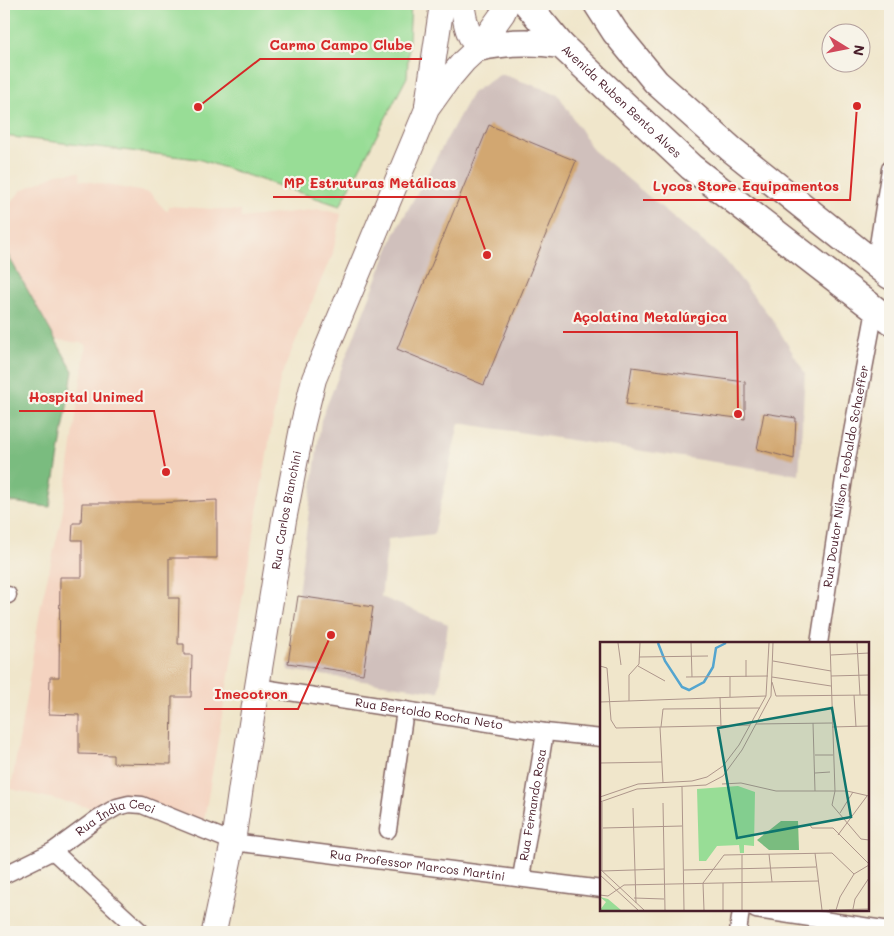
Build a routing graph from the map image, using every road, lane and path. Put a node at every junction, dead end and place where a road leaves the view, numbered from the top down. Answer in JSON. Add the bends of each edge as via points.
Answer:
{"nodes":[{"id":1,"x":442,"y":4,"type":"edge"},
{"id":2,"x":462,"y":4,"type":"edge"},
{"id":3,"x":507,"y":4,"type":"edge"},
{"id":4,"x":527,"y":4,"type":"edge"},
{"id":5,"x":596,"y":4,"type":"edge"},
{"id":6,"x":561,"y":45,"type":"junction"},
{"id":7,"x":478,"y":48,"type":"junction"},
{"id":8,"x":427,"y":109,"type":"junction"},
{"id":9,"x":890,"y":169,"type":"edge"},
{"id":10,"x":883,"y":270,"type":"edge"},
{"id":11,"x":883,"y":315,"type":"edge"},
{"id":12,"x":819,"y":642,"type":"edge"},
{"id":13,"x":257,"y":687,"type":"junction"},
{"id":14,"x":405,"y":710,"type":"junction"},
{"id":15,"x":545,"y":732,"type":"junction"},
{"id":16,"x":600,"y":738,"type":"edge"},
{"id":17,"x":388,"y":830,"type":"dead end"},
{"id":18,"x":233,"y":842,"type":"junction"},
{"id":19,"x":53,"y":851,"type":"junction"},
{"id":20,"x":4,"y":875,"type":"edge"},
{"id":21,"x":521,"y":878,"type":"junction"},
{"id":22,"x":600,"y":889,"type":"edge"},
{"id":23,"x":740,"y":911,"type":"edge"},
{"id":24,"x":775,"y":911,"type":"edge"},
{"id":25,"x":890,"y":930,"type":"edge"},
{"id":26,"x":141,"y":932,"type":"edge"},
{"id":27,"x":214,"y":932,"type":"edge"},
{"id":28,"x":738,"y":932,"type":"edge"}],
"edges":[{"from":1,"to":8,"type":"street","name":"Rua Carlos Bianchini"},
{"from":2,"to":7,"type":"street","via":[[466,26]]},
{"from":3,"to":7,"type":"street","name":"Rua Carlos Bianchini"},
{"from":4,"to":6,"type":"main road","name":"Avenida Ruben Bento Alves"},
{"from":5,"to":10,"type":"main road","via":[[656,82],[731,149]]},
{"from":6,"to":7,"type":"main road","via":[[520,41]]},
{"from":6,"to":11,"type":"main road","name":"Avenida Ruben Bento Alves","via":[[691,167]]},
{"from":7,"to":8,"type":"street","name":"Rua Carlos Bianchini","via":[[446,81]]},
{"from":8,"to":13,"type":"street","name":"Rua Carlos Bianchini","via":[[314,379],[302,423],[284,520]]},
{"from":9,"to":10,"type":"street"},
{"from":11,"to":12,"type":"street","name":"Rua Doutor Nílson Teobaldo Schaeffer","via":[[847,460]]},
{"from":13,"to":14,"type":"street","name":"Rua Bertoldo Rocha Neto"},
{"from":13,"to":18,"type":"street","name":"Rua Carlos Bianchini"},
{"from":14,"to":15,"type":"street","name":"Rua Bertoldo Rocha Neto"},
{"from":14,"to":17,"type":"street"},
{"from":15,"to":16,"type":"street","name":"Rua Bertoldo Rocha Neto"},
{"from":15,"to":21,"type":"street","name":"Rua Fernando Rosa"},
{"from":18,"to":19,"type":"street","name":"Rua Índia Ceci","via":[[142,805],[129,804],[98,818]]},
{"from":18,"to":21,"type":"street","name":"Rua Professor Marcos Martini"},
{"from":18,"to":27,"type":"street","name":"Rua Carlos Bianchini"},
{"from":19,"to":20,"type":"street","name":"Rua Índia Ceci"},
{"from":19,"to":26,"type":"street"},
{"from":21,"to":22,"type":"street","name":"Rua Professor Marcos Martini"},
{"from":23,"to":28,"type":"street"},
{"from":24,"to":25,"type":"street"}]}
